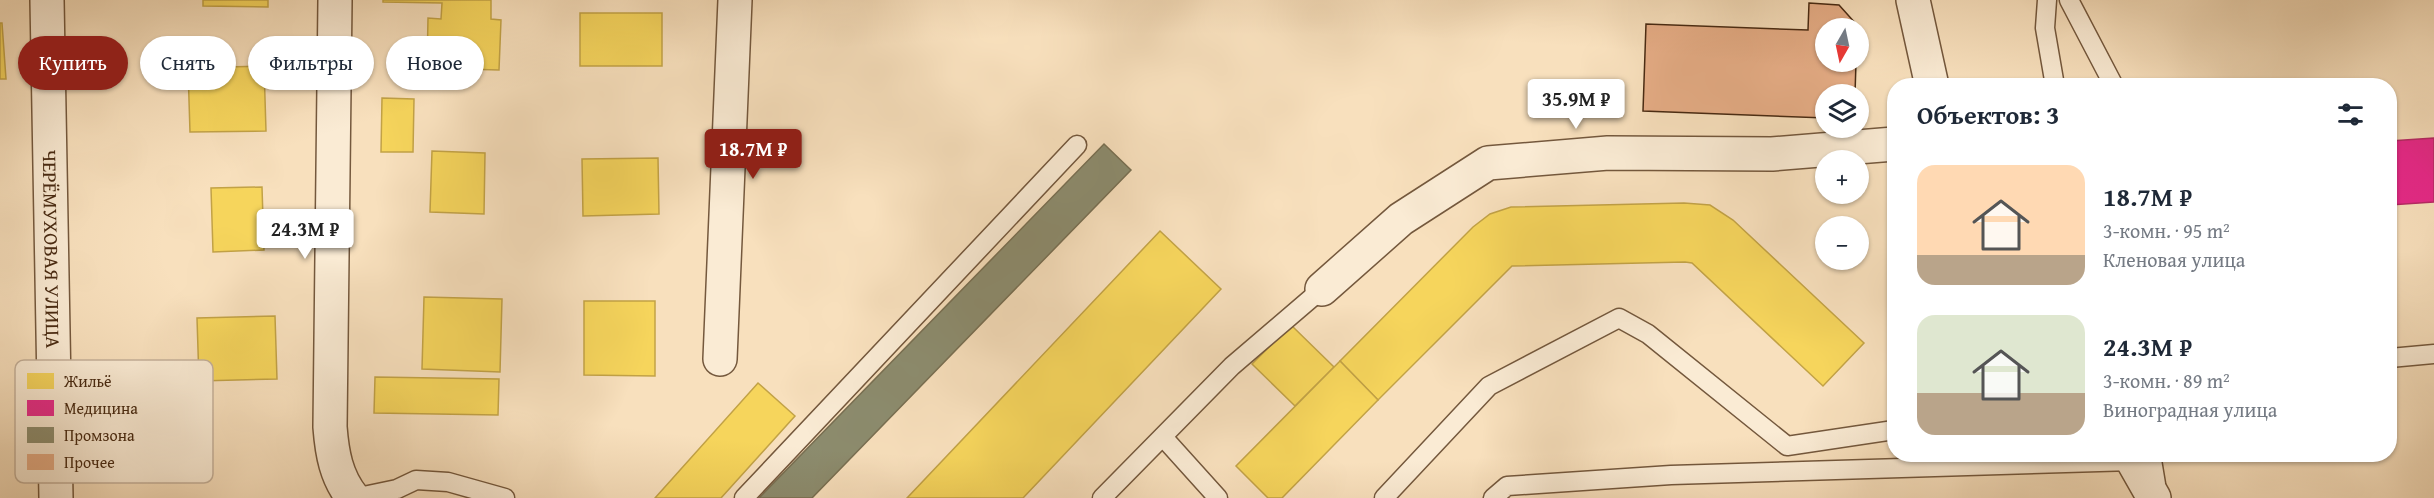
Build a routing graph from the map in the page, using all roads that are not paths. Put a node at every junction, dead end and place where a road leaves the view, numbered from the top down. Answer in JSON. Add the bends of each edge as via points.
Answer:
{"nodes":[{"id":1,"x":47,"y":0,"type":"edge"},
{"id":2,"x":335,"y":0,"type":"edge"},
{"id":3,"x":735,"y":0,"type":"edge"},
{"id":4,"x":1913,"y":0,"type":"edge"},
{"id":5,"x":2047,"y":0,"type":"edge"},
{"id":6,"x":2069,"y":0,"type":"edge"},
{"id":7,"x":1930,"y":78,"type":"edge"},
{"id":8,"x":2054,"y":78,"type":"edge"},
{"id":9,"x":2110,"y":78,"type":"edge"},
{"id":10,"x":1077,"y":145,"type":"dead end"},
{"id":11,"x":1887,"y":145,"type":"edge"},
{"id":12,"x":1322,"y":289,"type":"joint"},
{"id":13,"x":2434,"y":354,"type":"edge"},
{"id":14,"x":2397,"y":357,"type":"edge"},
{"id":15,"x":720,"y":359,"type":"dead end"},
{"id":16,"x":54,"y":360,"type":"edge"},
{"id":17,"x":1887,"y":431,"type":"edge"},
{"id":18,"x":1163,"y":437,"type":"junction"},
{"id":19,"x":2008,"y":462,"type":"edge"},
{"id":20,"x":2140,"y":462,"type":"edge"},
{"id":21,"x":56,"y":483,"type":"edge"},
{"id":22,"x":56,"y":498,"type":"edge"},
{"id":23,"x":353,"y":498,"type":"edge"},
{"id":24,"x":505,"y":498,"type":"edge"},
{"id":25,"x":744,"y":498,"type":"edge"},
{"id":26,"x":1102,"y":498,"type":"edge"},
{"id":27,"x":1218,"y":498,"type":"edge"},
{"id":28,"x":1384,"y":498,"type":"edge"},
{"id":29,"x":1493,"y":498,"type":"edge"},
{"id":30,"x":2156,"y":498,"type":"edge"}],
"edges":[{"from":1,"to":16,"type":"street","name":"ЧЕРЁМУХОВАЯ УЛИЦА"},
{"from":2,"to":23,"type":"street","via":[[330,427],[332,455],[343,486]]},
{"from":3,"to":15,"type":"street"},
{"from":4,"to":7,"type":"street"},
{"from":5,"to":8,"type":"lane","via":[[2045,28]]},
{"from":6,"to":9,"type":"lane"},
{"from":10,"to":25,"type":"lane"},
{"from":11,"to":12,"type":"street","via":[[1772,154],[1608,153],[1488,163],[1401,219]]},
{"from":12,"to":18,"type":"lane","via":[[1232,366]]},
{"from":13,"to":14,"type":"lane"},
{"from":17,"to":28,"type":"lane","via":[[1787,446],[1648,334],[1619,318],[1489,386]]},
{"from":18,"to":26,"type":"lane"},
{"from":18,"to":27,"type":"lane"},
{"from":19,"to":29,"type":"lane","via":[[1671,475],[1507,486]]},
{"from":20,"to":30,"type":"street"},
{"from":21,"to":22,"type":"street","name":"ЧЕРЁМУХОВАЯ УЛИЦА"},
{"from":23,"to":24,"type":"lane","via":[[397,489],[416,480],[448,482]]}]}
